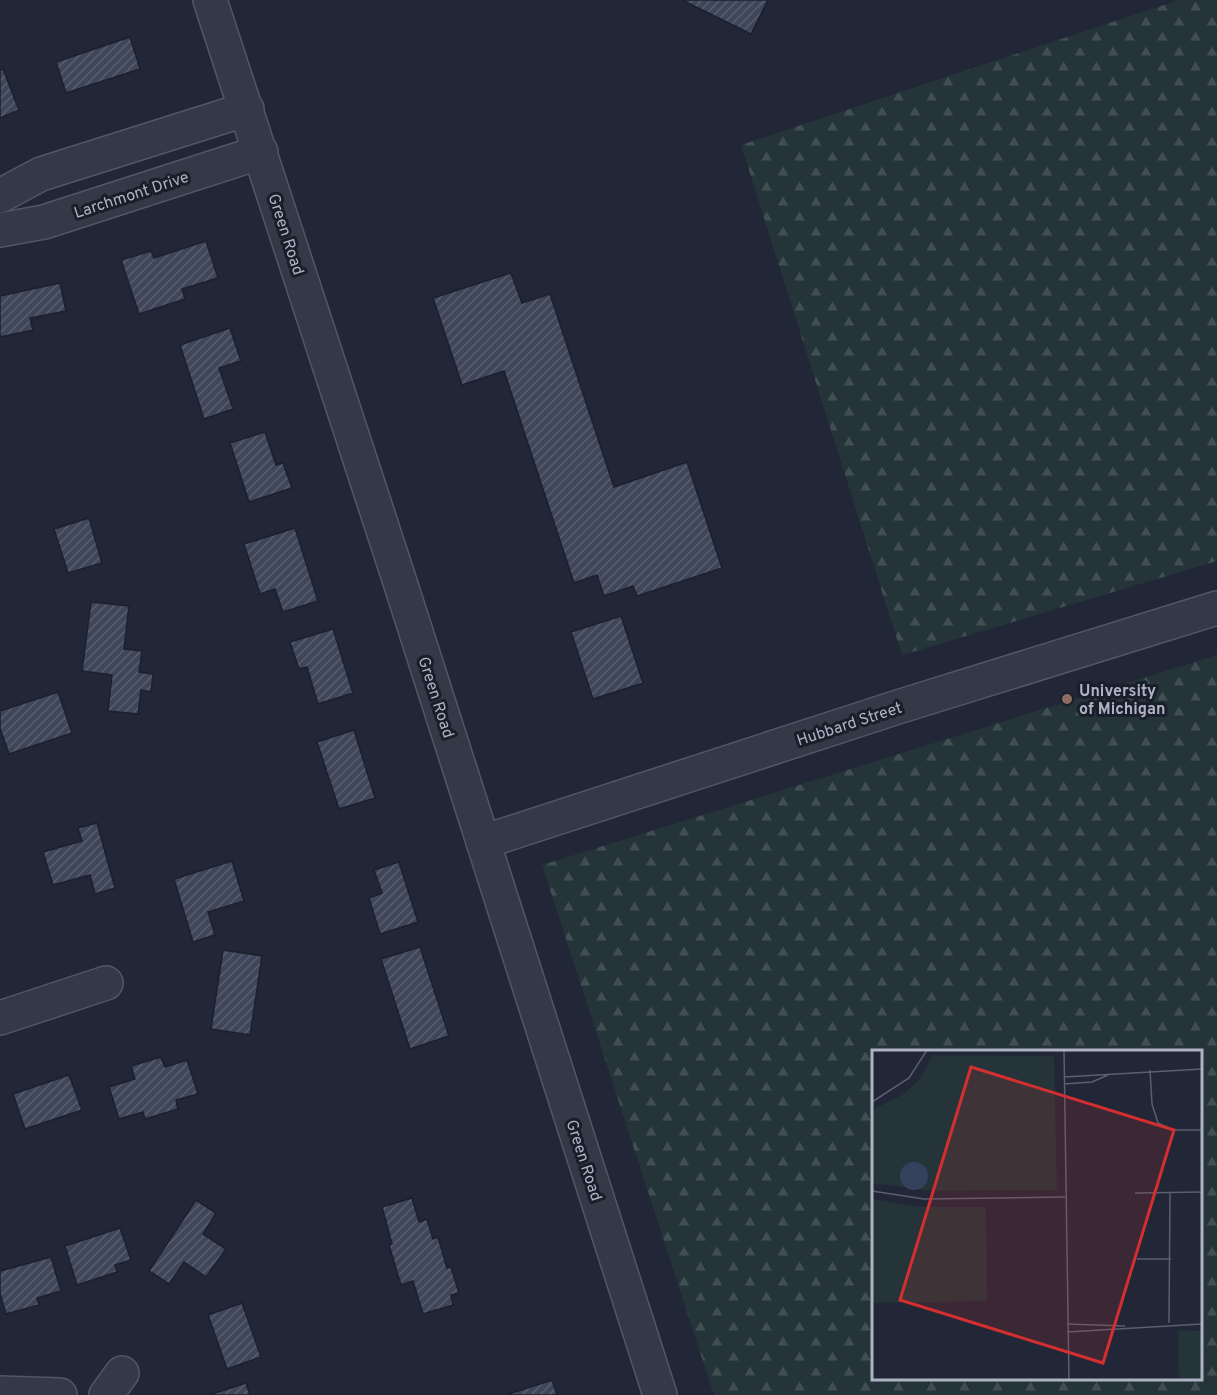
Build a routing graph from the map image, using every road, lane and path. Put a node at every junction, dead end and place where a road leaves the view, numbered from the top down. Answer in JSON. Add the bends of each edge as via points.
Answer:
{"nodes":[{"id":1,"x":210,"y":0,"type":"edge"},
{"id":2,"x":247,"y":109,"type":"junction"},
{"id":3,"x":261,"y":152,"type":"junction"},
{"id":4,"x":0,"y":196,"type":"edge"},
{"id":5,"x":0,"y":230,"type":"edge"},
{"id":6,"x":1217,"y":608,"type":"edge"},
{"id":7,"x":483,"y":842,"type":"junction"},
{"id":8,"x":106,"y":983,"type":"dead end"},
{"id":9,"x":0,"y":1018,"type":"edge"},
{"id":10,"x":0,"y":1393,"type":"edge"},
{"id":11,"x":60,"y":1395,"type":"edge"},
{"id":12,"x":660,"y":1395,"type":"edge"}],
"edges":[{"from":1,"to":2,"type":"street","name":"Green Road"},
{"from":2,"to":3,"type":"street","name":"Green Road"},
{"from":2,"to":4,"type":"street","via":[[40,174]]},
{"from":3,"to":5,"type":"street","name":"Larchmont Drive","via":[[44,222]]},
{"from":3,"to":7,"type":"street","name":"Green Road"},
{"from":6,"to":7,"type":"street","name":"Hubbard Street"},
{"from":7,"to":12,"type":"street","name":"Green Road"},
{"from":8,"to":9,"type":"street"},
{"from":10,"to":11,"type":"street"}]}
